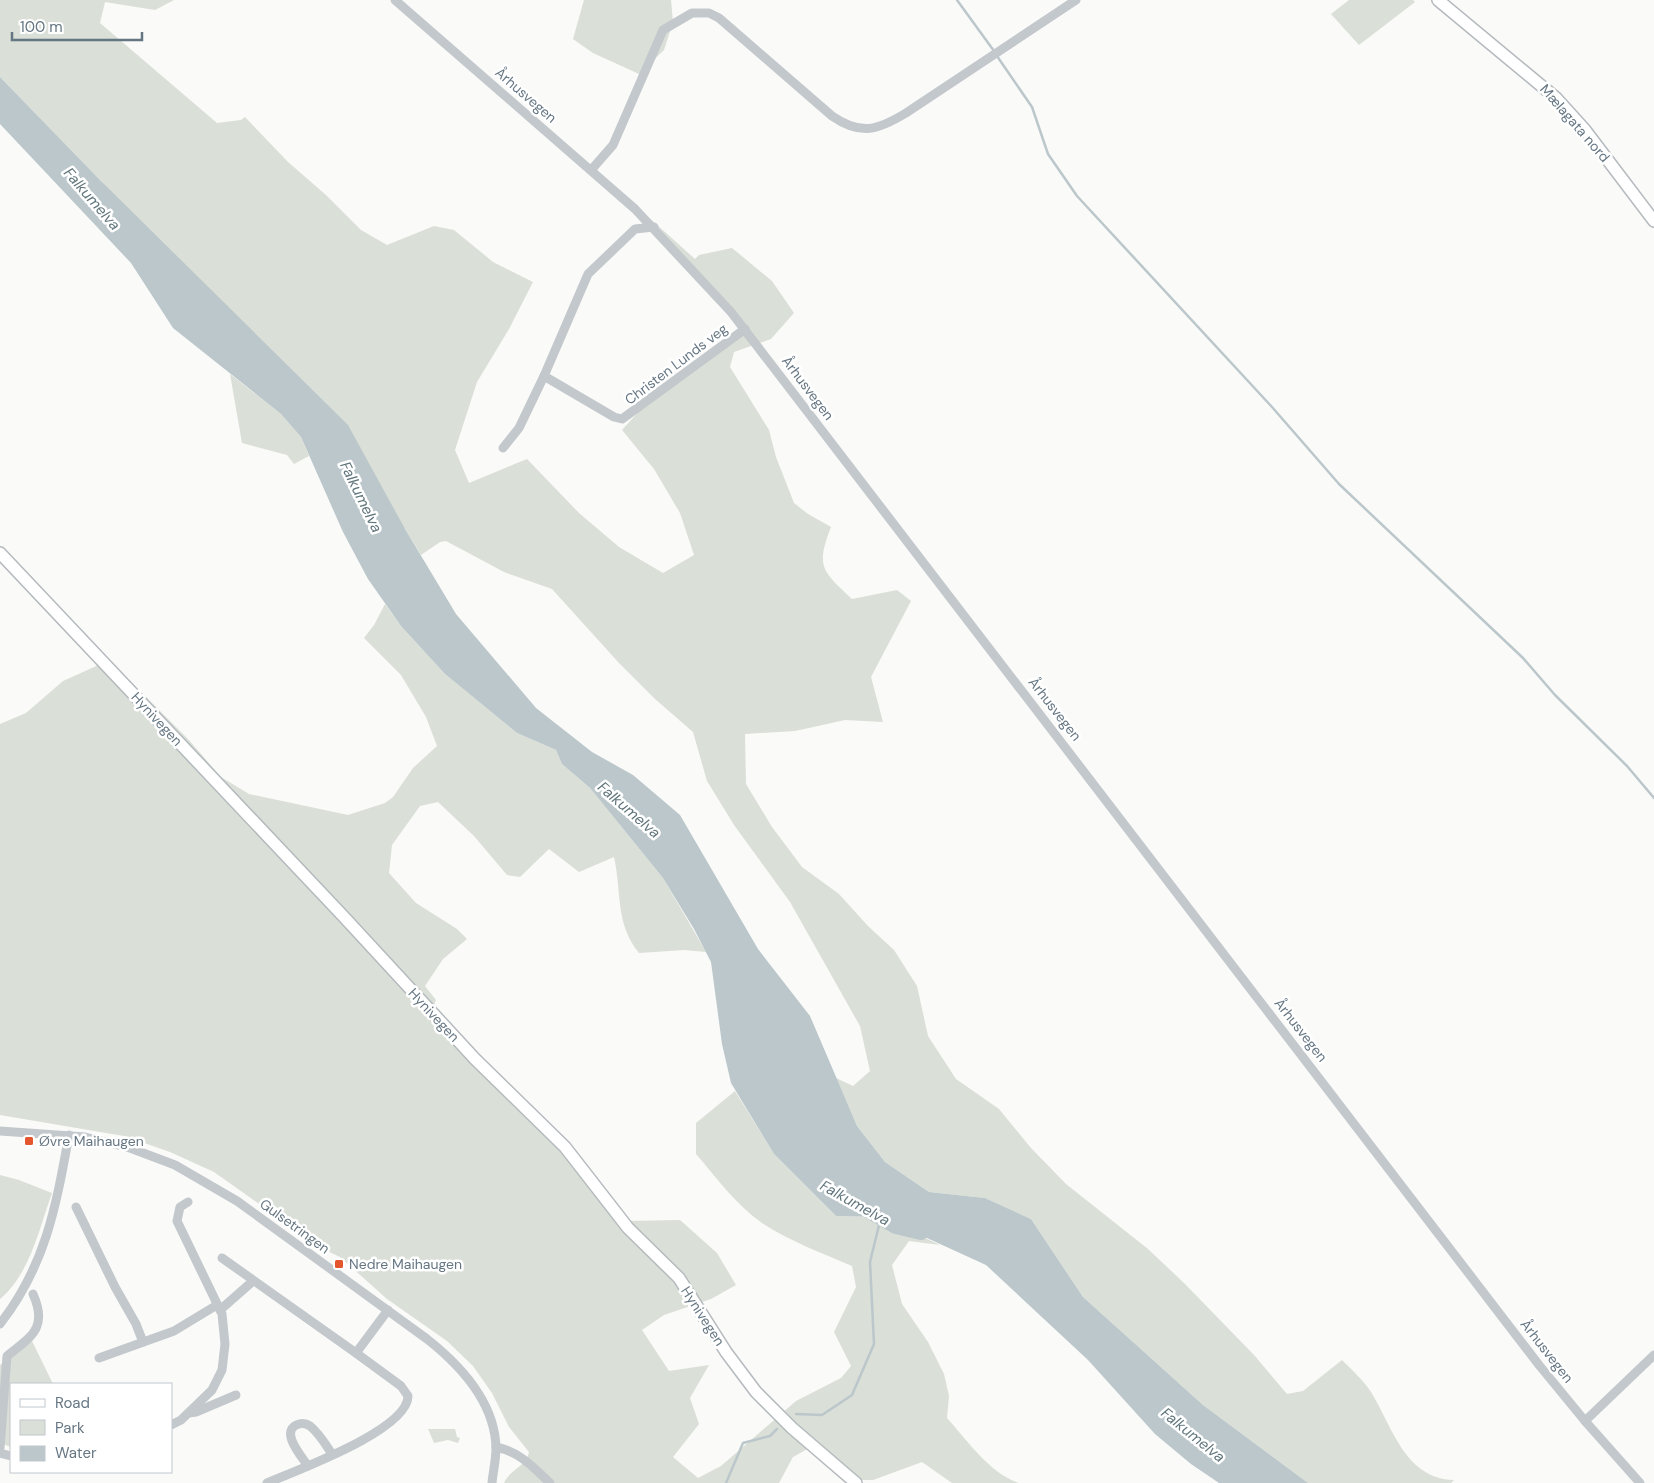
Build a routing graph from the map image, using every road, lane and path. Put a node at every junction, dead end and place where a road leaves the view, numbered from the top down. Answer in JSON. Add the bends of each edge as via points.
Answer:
{"nodes":[{"id":1,"x":395,"y":0,"type":"edge"},
{"id":2,"x":1076,"y":0,"type":"edge"},
{"id":3,"x":1438,"y":0,"type":"edge"},
{"id":4,"x":592,"y":170,"type":"junction"},
{"id":5,"x":635,"y":209,"type":"junction"},
{"id":6,"x":1654,"y":221,"type":"edge"},
{"id":7,"x":654,"y":228,"type":"junction"},
{"id":8,"x":635,"y":229,"type":"junction"},
{"id":9,"x":745,"y":330,"type":"junction"},
{"id":10,"x":544,"y":376,"type":"junction"},
{"id":11,"x":503,"y":448,"type":"dead end"},
{"id":12,"x":0,"y":554,"type":"edge"},
{"id":13,"x":0,"y":1131,"type":"edge"},
{"id":14,"x":69,"y":1135,"type":"junction"},
{"id":15,"x":188,"y":1202,"type":"dead end"},
{"id":16,"x":76,"y":1207,"type":"dead end"},
{"id":17,"x":222,"y":1258,"type":"dead end"},
{"id":18,"x":253,"y":1280,"type":"junction"},
{"id":19,"x":33,"y":1294,"type":"dead end"},
{"id":20,"x":218,"y":1307,"type":"junction"},
{"id":21,"x":388,"y":1310,"type":"junction"},
{"id":22,"x":0,"y":1324,"type":"edge"},
{"id":23,"x":142,"y":1342,"type":"junction"},
{"id":24,"x":356,"y":1353,"type":"junction"},
{"id":25,"x":1654,"y":1355,"type":"edge"},
{"id":26,"x":99,"y":1358,"type":"dead end"},
{"id":27,"x":236,"y":1395,"type":"dead end"},
{"id":28,"x":189,"y":1413,"type":"junction"},
{"id":29,"x":1585,"y":1421,"type":"junction"},
{"id":30,"x":172,"y":1424,"type":"edge"},
{"id":31,"x":496,"y":1447,"type":"junction"},
{"id":32,"x":0,"y":1448,"type":"edge"},
{"id":33,"x":332,"y":1454,"type":"junction"},
{"id":34,"x":308,"y":1466,"type":"junction"},
{"id":35,"x":267,"y":1483,"type":"edge"},
{"id":36,"x":492,"y":1483,"type":"edge"},
{"id":37,"x":550,"y":1483,"type":"edge"},
{"id":38,"x":856,"y":1483,"type":"edge"},
{"id":39,"x":1640,"y":1483,"type":"edge"}],
"edges":[{"from":1,"to":4,"type":"street","name":"Århusvegen"},
{"from":2,"to":4,"type":"street","via":[[892,122],[872,129],[859,129],[839,122],[721,19],[709,13],[692,13],[663,30],[613,145]]},
{"from":3,"to":6,"type":"main road","name":"Mælagata nord","via":[[1556,98],[1585,130]]},
{"from":4,"to":5,"type":"street","name":"Århusvegen"},
{"from":5,"to":7,"type":"street","name":"Århusvegen"},
{"from":5,"to":8,"type":"street"},
{"from":7,"to":8,"type":"street"},
{"from":7,"to":9,"type":"street","name":"Århusvegen"},
{"from":8,"to":10,"type":"street","via":[[588,274]]},
{"from":9,"to":10,"type":"street","name":"Christen Lunds veg","via":[[622,418],[614,417]]},
{"from":9,"to":29,"type":"street","name":"Århusvegen"},
{"from":10,"to":11,"type":"street","via":[[519,428]]},
{"from":12,"to":38,"type":"main road","name":"Hynivegen","via":[[474,1059],[565,1147],[628,1228],[679,1278],[756,1392]]},
{"from":13,"to":14,"type":"street","name":"Gulsetringen"},
{"from":14,"to":21,"type":"street","name":"Gulsetringen","via":[[130,1148],[192,1173],[237,1201]]},
{"from":14,"to":22,"type":"street","via":[[56,1205],[41,1254]]},
{"from":15,"to":20,"type":"street","via":[[180,1207],[177,1221]]},
{"from":16,"to":23,"type":"street","via":[[114,1287],[136,1324]]},
{"from":17,"to":18,"type":"street"},
{"from":18,"to":20,"type":"street"},
{"from":18,"to":24,"type":"street"},
{"from":19,"to":32,"type":"street","via":[[40,1312],[40,1323],[33,1334],[7,1356]]},
{"from":20,"to":23,"type":"street","via":[[174,1331]]},
{"from":20,"to":28,"type":"street","via":[[224,1326],[222,1370],[212,1390]]},
{"from":21,"to":24,"type":"street"},
{"from":21,"to":31,"type":"street","name":"Gulsetringen","via":[[440,1350],[466,1376],[487,1410]]},
{"from":23,"to":26,"type":"street"},
{"from":24,"to":33,"type":"street","via":[[401,1386],[408,1402],[398,1418],[386,1427]]},
{"from":25,"to":29,"type":"street"},
{"from":27,"to":28,"type":"street"},
{"from":28,"to":30,"type":"street"},
{"from":29,"to":39,"type":"street","name":"Århusvegen"},
{"from":31,"to":36,"type":"street"},
{"from":31,"to":37,"type":"street","via":[[525,1459]]},
{"from":33,"to":34,"type":"street"},
{"from":33,"to":34,"type":"street","via":[[310,1426],[296,1426],[290,1437]]},
{"from":34,"to":35,"type":"street"}]}
